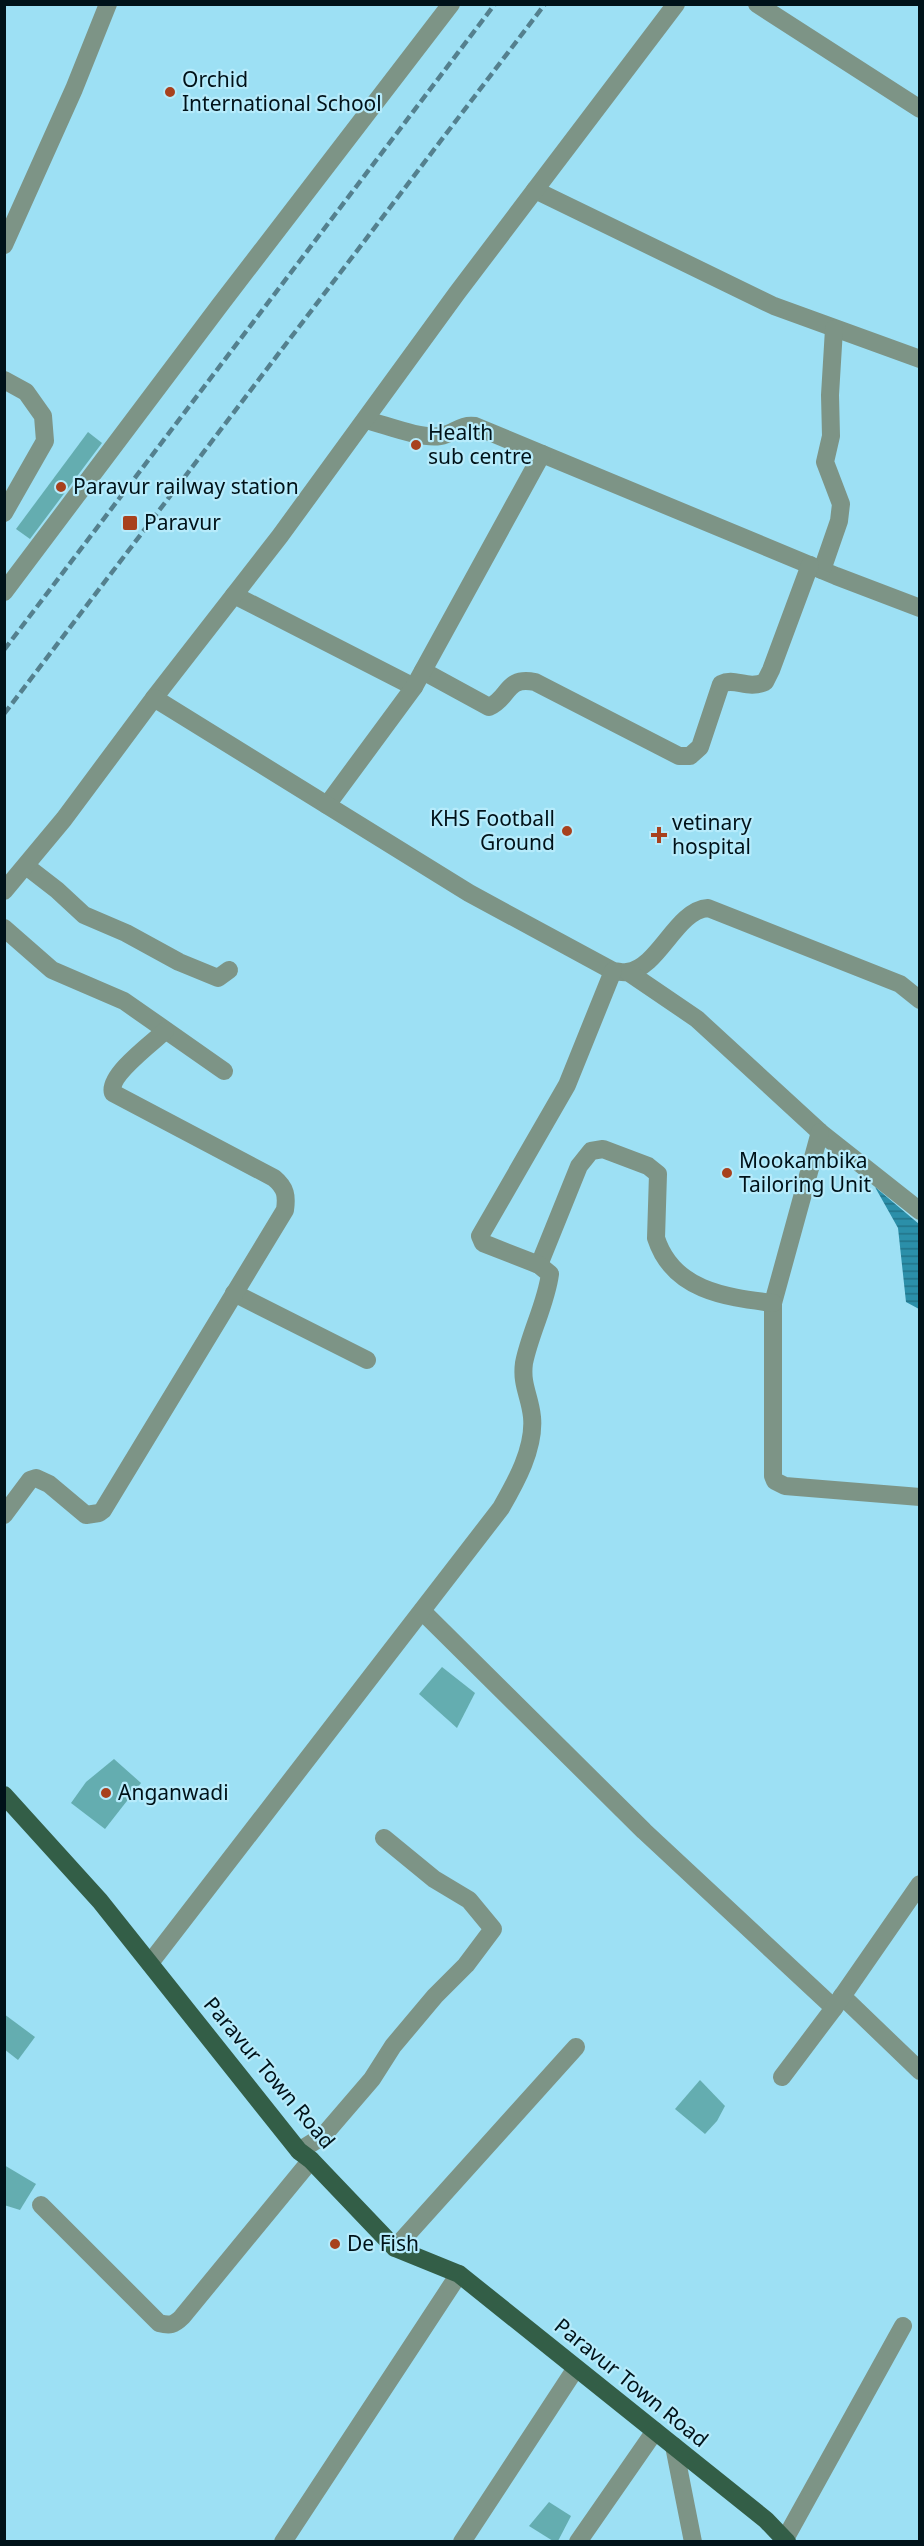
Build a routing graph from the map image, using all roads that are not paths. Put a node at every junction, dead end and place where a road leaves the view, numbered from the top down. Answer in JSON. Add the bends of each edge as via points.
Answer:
{"nodes":[{"id":1,"x":108,"y":4,"type":"edge"},
{"id":2,"x":451,"y":4,"type":"edge"},
{"id":3,"x":676,"y":4,"type":"edge"},
{"id":4,"x":757,"y":4,"type":"edge"},
{"id":5,"x":920,"y":109,"type":"edge"},
{"id":6,"x":535,"y":189,"type":"junction"},
{"id":7,"x":4,"y":245,"type":"edge"},
{"id":8,"x":834,"y":329,"type":"junction"},
{"id":9,"x":920,"y":359,"type":"edge"},
{"id":10,"x":4,"y":380,"type":"edge"},
{"id":11,"x":366,"y":420,"type":"junction"},
{"id":12,"x":542,"y":454,"type":"junction"},
{"id":13,"x":4,"y":513,"type":"edge"},
{"id":14,"x":816,"y":567,"type":"junction"},
{"id":15,"x":4,"y":592,"type":"edge"},
{"id":16,"x":234,"y":595,"type":"junction"},
{"id":17,"x":920,"y":608,"type":"edge"},
{"id":18,"x":419,"y":679,"type":"junction"},
{"id":19,"x":154,"y":698,"type":"junction"},
{"id":20,"x":327,"y":805,"type":"junction"},
{"id":21,"x":26,"y":866,"type":"junction"},
{"id":22,"x":4,"y":891,"type":"edge"},
{"id":23,"x":4,"y":928,"type":"edge"},
{"id":24,"x":229,"y":970,"type":"dead end"},
{"id":25,"x":621,"y":972,"type":"junction"},
{"id":26,"x":920,"y":1000,"type":"edge"},
{"id":27,"x":165,"y":1031,"type":"junction"},
{"id":28,"x":224,"y":1071,"type":"dead end"},
{"id":29,"x":820,"y":1132,"type":"junction"},
{"id":30,"x":920,"y":1211,"type":"edge"},
{"id":31,"x":539,"y":1265,"type":"junction"},
{"id":32,"x":234,"y":1293,"type":"junction"},
{"id":33,"x":773,"y":1303,"type":"junction"},
{"id":34,"x":368,"y":1360,"type":"dead end"},
{"id":35,"x":920,"y":1497,"type":"edge"},
{"id":36,"x":4,"y":1515,"type":"edge"},
{"id":37,"x":422,"y":1611,"type":"junction"},
{"id":38,"x":4,"y":1795,"type":"edge"},
{"id":39,"x":384,"y":1839,"type":"dead end"},
{"id":40,"x":920,"y":1884,"type":"edge"},
{"id":41,"x":150,"y":1963,"type":"junction"},
{"id":42,"x":838,"y":2002,"type":"junction"},
{"id":43,"x":576,"y":2047,"type":"dead end"},
{"id":44,"x":920,"y":2071,"type":"edge"},
{"id":45,"x":782,"y":2077,"type":"dead end"},
{"id":46,"x":305,"y":2156,"type":"junction"},
{"id":47,"x":41,"y":2205,"type":"dead end"},
{"id":48,"x":395,"y":2248,"type":"junction"},
{"id":49,"x":459,"y":2274,"type":"junction"},
{"id":50,"x":903,"y":2326,"type":"dead end"},
{"id":51,"x":576,"y":2368,"type":"junction"},
{"id":52,"x":656,"y":2431,"type":"junction"},
{"id":53,"x":674,"y":2446,"type":"junction"},
{"id":54,"x":786,"y":2540,"type":"edge"},
{"id":55,"x":283,"y":2541,"type":"edge"},
{"id":56,"x":462,"y":2541,"type":"edge"},
{"id":57,"x":578,"y":2541,"type":"edge"},
{"id":58,"x":693,"y":2541,"type":"edge"}],
"edges":[{"from":1,"to":7,"type":"street"},
{"from":2,"to":15,"type":"street"},
{"from":3,"to":6,"type":"street"},
{"from":4,"to":5,"type":"street"},
{"from":6,"to":8,"type":"street","via":[[774,306]]},
{"from":6,"to":11,"type":"street"},
{"from":8,"to":9,"type":"street"},
{"from":8,"to":14,"type":"street","via":[[831,436],[825,462],[840,504],[838,521]]},
{"from":10,"to":13,"type":"street","via":[[26,392],[43,416],[45,441]]},
{"from":11,"to":12,"type":"street","via":[[428,436],[475,426]]},
{"from":11,"to":16,"type":"street"},
{"from":12,"to":14,"type":"street"},
{"from":12,"to":18,"type":"street"},
{"from":14,"to":17,"type":"street"},
{"from":14,"to":18,"type":"street","via":[[765,682],[751,686],[726,681],[721,684],[700,747],[690,756],[679,756],[535,682],[516,682],[489,707]]},
{"from":16,"to":18,"type":"street"},
{"from":16,"to":19,"type":"street"},
{"from":18,"to":20,"type":"street"},
{"from":19,"to":20,"type":"street"},
{"from":19,"to":21,"type":"street"},
{"from":20,"to":25,"type":"street","via":[[469,894]]},
{"from":21,"to":22,"type":"street"},
{"from":21,"to":24,"type":"street","via":[[84,915],[218,978]]},
{"from":23,"to":27,"type":"street","via":[[52,970],[124,1001]]},
{"from":25,"to":26,"type":"street","via":[[642,966],[687,918],[708,908],[900,984]]},
{"from":25,"to":29,"type":"street","via":[[697,1020]]},
{"from":25,"to":31,"type":"street","via":[[567,1085],[480,1236],[483,1243]]},
{"from":27,"to":28,"type":"street"},
{"from":27,"to":32,"type":"street","via":[[115,1077],[113,1093],[274,1178],[286,1192],[285,1210]]},
{"from":29,"to":30,"type":"street"},
{"from":29,"to":33,"type":"street"},
{"from":31,"to":33,"type":"street","via":[[579,1166],[591,1151],[603,1149],[648,1166],[658,1174],[656,1238],[670,1264],[703,1290]]},
{"from":31,"to":37,"type":"street","via":[[550,1274],[525,1360],[524,1389],[532,1432],[521,1468],[501,1508]]},
{"from":32,"to":34,"type":"street"},
{"from":32,"to":36,"type":"street","via":[[103,1510],[87,1515],[36,1478],[30,1480]]},
{"from":33,"to":35,"type":"street","via":[[775,1481]]},
{"from":37,"to":41,"type":"street"},
{"from":37,"to":42,"type":"street","via":[[644,1831]]},
{"from":38,"to":41,"type":"main road","name":"Paravur Town Road"},
{"from":39,"to":46,"type":"street","via":[[434,1879],[469,1900],[494,1929]]},
{"from":40,"to":42,"type":"street"},
{"from":41,"to":46,"type":"main road","name":"Paravur Town Road"},
{"from":42,"to":44,"type":"street"},
{"from":42,"to":45,"type":"street"},
{"from":43,"to":48,"type":"street"},
{"from":46,"to":47,"type":"street","via":[[182,2317],[167,2326],[159,2323]]},
{"from":46,"to":48,"type":"main road","name":"Paravur Town Road"},
{"from":48,"to":49,"type":"main road","name":"Paravur Town Road"},
{"from":49,"to":51,"type":"main road","name":"Paravur Town Road"},
{"from":49,"to":55,"type":"street"},
{"from":50,"to":54,"type":"street"},
{"from":51,"to":52,"type":"main road","name":"Paravur Town Road"},
{"from":51,"to":56,"type":"street"},
{"from":52,"to":53,"type":"main road","name":"Paravur Town Road"},
{"from":52,"to":57,"type":"street"},
{"from":53,"to":54,"type":"main road","name":"Paravur Town Road"},
{"from":53,"to":58,"type":"street"}]}
